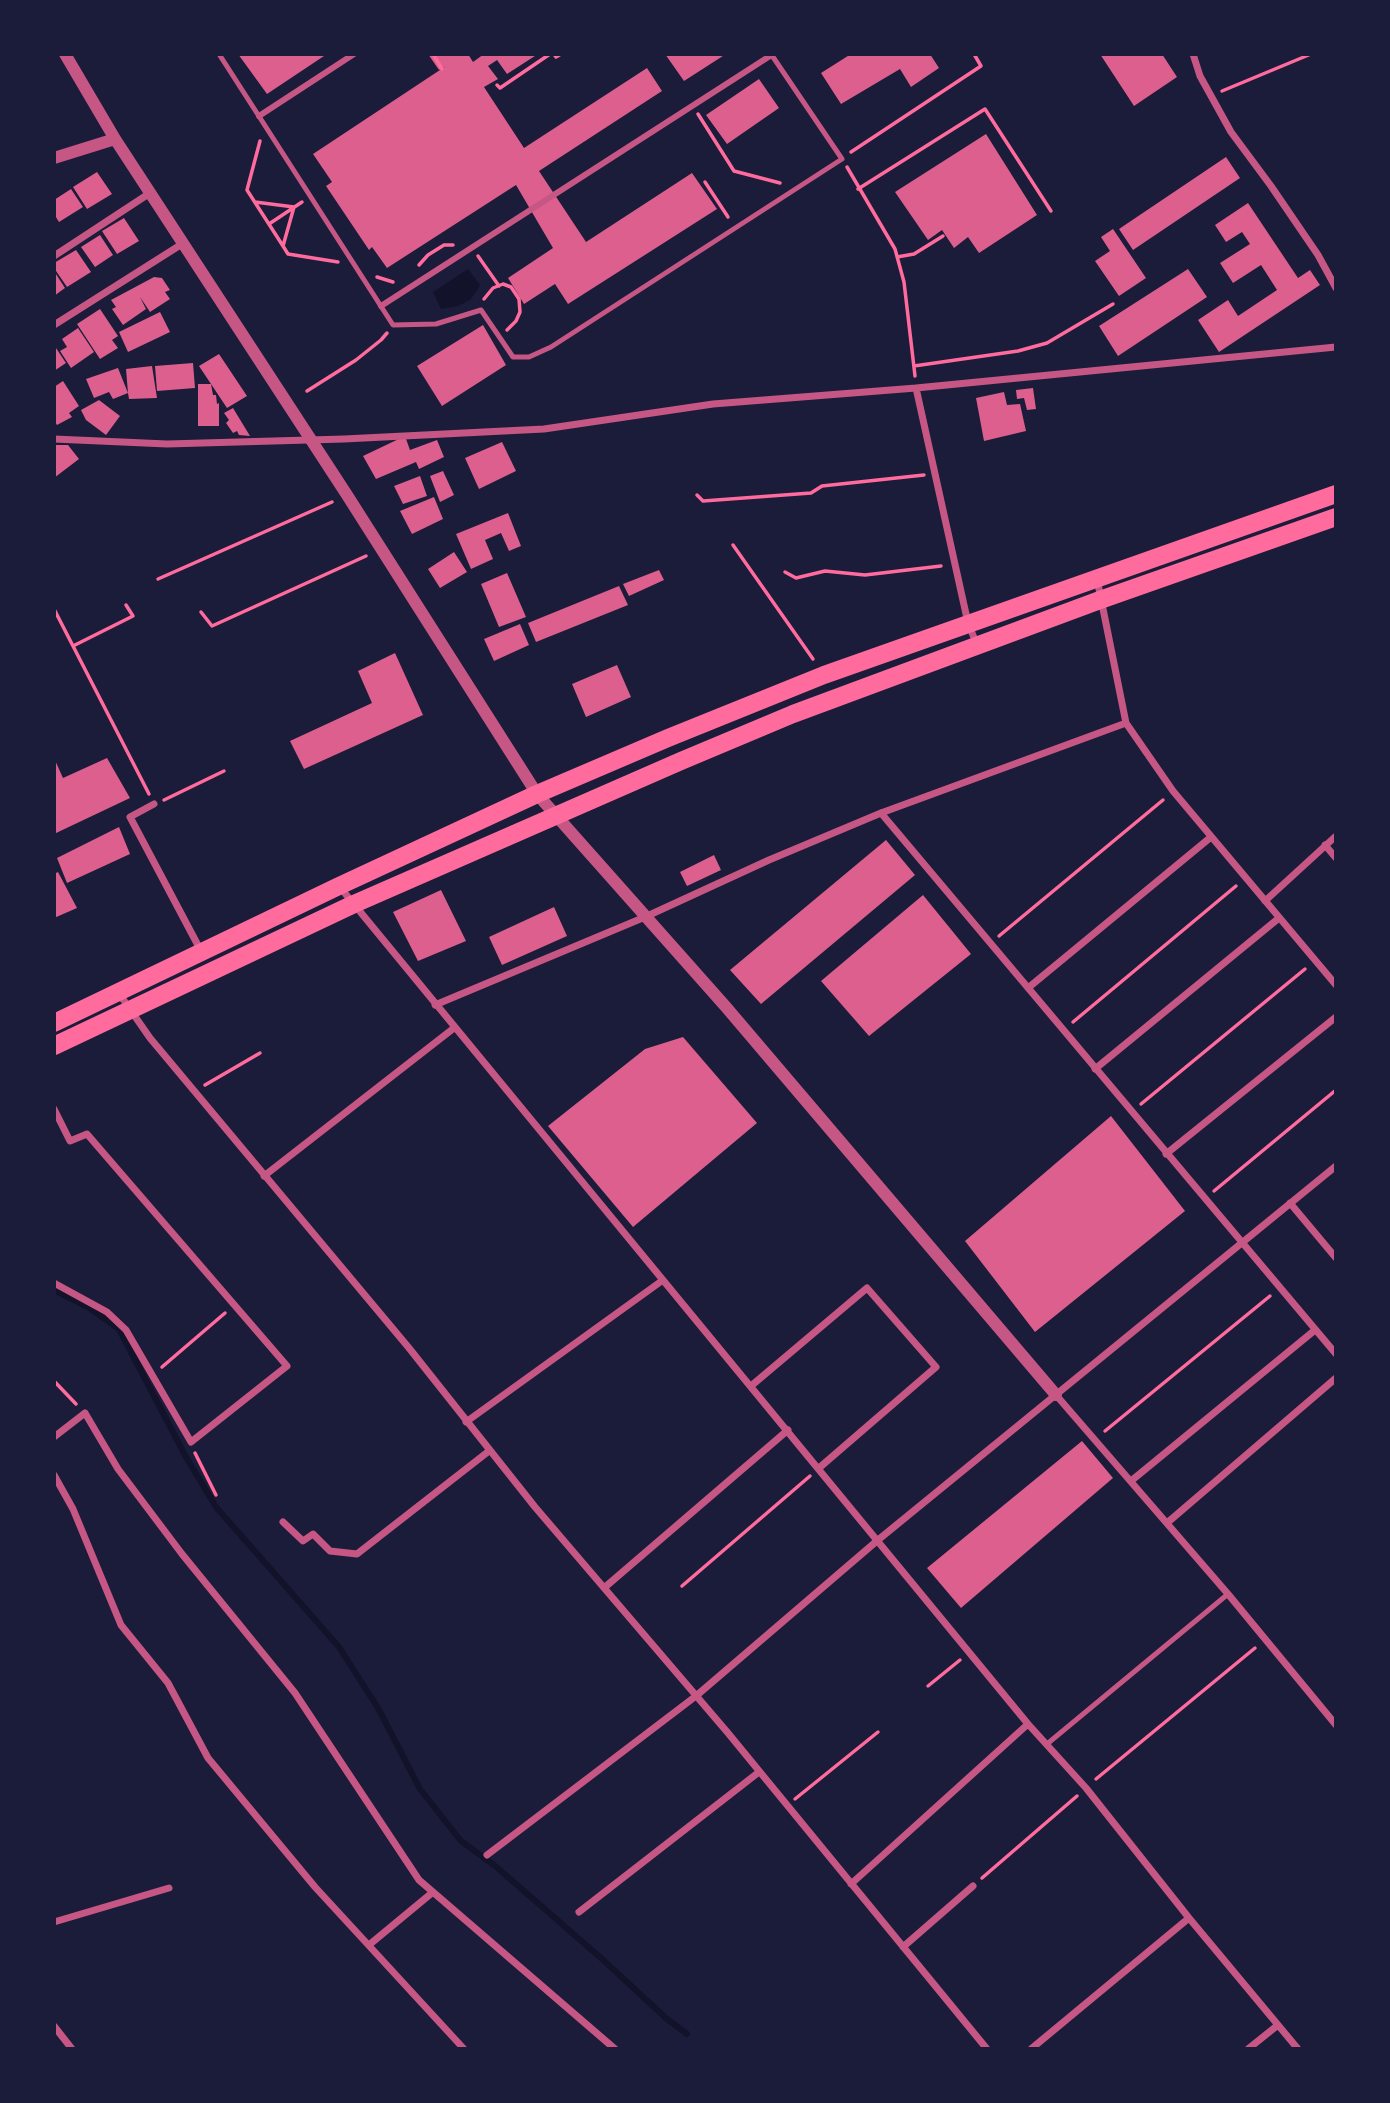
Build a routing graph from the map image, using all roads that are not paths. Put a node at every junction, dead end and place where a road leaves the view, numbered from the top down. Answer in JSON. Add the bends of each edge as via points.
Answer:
{"nodes":[{"id":1,"x":65,"y":54,"type":"edge"},
{"id":2,"x":219,"y":54,"type":"edge"},
{"id":3,"x":354,"y":54,"type":"edge"},
{"id":4,"x":772,"y":54,"type":"edge"},
{"id":5,"x":1193,"y":54,"type":"edge"},
{"id":6,"x":259,"y":116,"type":"junction"},
{"id":7,"x":115,"y":139,"type":"junction"},
{"id":8,"x":54,"y":158,"type":"edge"},
{"id":9,"x":149,"y":193,"type":"junction"},
{"id":10,"x":182,"y":244,"type":"junction"},
{"id":11,"x":54,"y":256,"type":"edge"},
{"id":12,"x":1336,"y":288,"type":"edge"},
{"id":13,"x":381,"y":306,"type":"junction"},
{"id":14,"x":54,"y":325,"type":"edge"},
{"id":15,"x":1336,"y":347,"type":"edge"},
{"id":16,"x":916,"y":388,"type":"junction"},
{"id":17,"x":54,"y":439,"type":"edge"},
{"id":18,"x":310,"y":440,"type":"junction"},
{"id":19,"x":1336,"y":494,"type":"edge"},
{"id":20,"x":1336,"y":517,"type":"edge"},
{"id":21,"x":1097,"y":578,"type":"junction"},
{"id":22,"x":1100,"y":600,"type":"junction"},
{"id":23,"x":968,"y":623,"type":"junction"},
{"id":24,"x":977,"y":645,"type":"junction"},
{"id":25,"x":1126,"y":723,"type":"junction"},
{"id":26,"x":537,"y":794,"type":"junction"},
{"id":27,"x":154,"y":804,"type":"road end"},
{"id":28,"x":881,"y":813,"type":"junction"},
{"id":29,"x":555,"y":816,"type":"junction"},
{"id":30,"x":1211,"y":836,"type":"junction"},
{"id":31,"x":1336,"y":836,"type":"edge"},
{"id":32,"x":1325,"y":845,"type":"junction"},
{"id":33,"x":1336,"y":858,"type":"edge"},
{"id":34,"x":339,"y":886,"type":"junction"},
{"id":35,"x":1265,"y":901,"type":"junction"},
{"id":36,"x":354,"y":904,"type":"junction"},
{"id":37,"x":645,"y":917,"type":"junction"},
{"id":38,"x":1279,"y":918,"type":"junction"},
{"id":39,"x":201,"y":952,"type":"junction"},
{"id":40,"x":1336,"y":985,"type":"edge"},
{"id":41,"x":1028,"y":988,"type":"junction"},
{"id":42,"x":118,"y":992,"type":"junction"},
{"id":43,"x":435,"y":1005,"type":"junction"},
{"id":44,"x":131,"y":1010,"type":"junction"},
{"id":45,"x":1336,"y":1017,"type":"edge"},
{"id":46,"x":54,"y":1023,"type":"edge"},
{"id":47,"x":454,"y":1028,"type":"junction"},
{"id":48,"x":54,"y":1046,"type":"edge"},
{"id":49,"x":1095,"y":1069,"type":"junction"},
{"id":50,"x":54,"y":1109,"type":"edge"},
{"id":51,"x":1166,"y":1154,"type":"junction"},
{"id":52,"x":1336,"y":1166,"type":"edge"},
{"id":53,"x":264,"y":1176,"type":"junction"},
{"id":54,"x":1290,"y":1203,"type":"junction"},
{"id":55,"x":1242,"y":1242,"type":"junction"},
{"id":56,"x":1336,"y":1258,"type":"edge"},
{"id":57,"x":663,"y":1280,"type":"junction"},
{"id":58,"x":54,"y":1283,"type":"edge"},
{"id":59,"x":1315,"y":1330,"type":"junction"},
{"id":60,"x":1336,"y":1354,"type":"edge"},
{"id":61,"x":1336,"y":1378,"type":"edge"},
{"id":62,"x":751,"y":1385,"type":"junction"},
{"id":63,"x":1056,"y":1395,"type":"junction"},
{"id":64,"x":466,"y":1422,"type":"junction"},
{"id":65,"x":788,"y":1430,"type":"junction"},
{"id":66,"x":54,"y":1437,"type":"edge"},
{"id":67,"x":489,"y":1451,"type":"junction"},
{"id":68,"x":819,"y":1468,"type":"junction"},
{"id":69,"x":54,"y":1475,"type":"edge"},
{"id":70,"x":1131,"y":1481,"type":"junction"},
{"id":71,"x":283,"y":1521,"type":"dead end"},
{"id":72,"x":1167,"y":1523,"type":"junction"},
{"id":73,"x":878,"y":1539,"type":"junction"},
{"id":74,"x":604,"y":1588,"type":"junction"},
{"id":75,"x":1228,"y":1594,"type":"junction"},
{"id":76,"x":696,"y":1696,"type":"junction"},
{"id":77,"x":1028,"y":1724,"type":"junction"},
{"id":78,"x":1336,"y":1725,"type":"edge"},
{"id":79,"x":1047,"y":1744,"type":"junction"},
{"id":80,"x":759,"y":1772,"type":"junction"},
{"id":81,"x":487,"y":1855,"type":"dead end"},
{"id":82,"x":851,"y":1884,"type":"junction"},
{"id":83,"x":973,"y":1886,"type":"road end"},
{"id":84,"x":169,"y":1888,"type":"dead end"},
{"id":85,"x":433,"y":1892,"type":"junction"},
{"id":86,"x":579,"y":1912,"type":"dead end"},
{"id":87,"x":1189,"y":1918,"type":"junction"},
{"id":88,"x":54,"y":1922,"type":"edge"},
{"id":89,"x":369,"y":1945,"type":"junction"},
{"id":90,"x":903,"y":1947,"type":"junction"},
{"id":91,"x":54,"y":2025,"type":"edge"},
{"id":92,"x":1278,"y":2025,"type":"junction"},
{"id":93,"x":70,"y":2048,"type":"edge"},
{"id":94,"x":464,"y":2049,"type":"edge"},
{"id":95,"x":615,"y":2049,"type":"edge"},
{"id":96,"x":987,"y":2049,"type":"edge"},
{"id":97,"x":1031,"y":2049,"type":"edge"},
{"id":98,"x":1248,"y":2049,"type":"edge"},
{"id":99,"x":1298,"y":2049,"type":"edge"}],
"edges":[{"from":1,"to":7,"type":"street"},
{"from":2,"to":6,"type":"lane"},
{"from":3,"to":6,"type":"street"},
{"from":4,"to":13,"type":"street"},
{"from":4,"to":13,"type":"lane","via":[[842,159],[736,228],[529,358],[513,356],[481,310],[436,324],[393,325]]},
{"from":5,"to":12,"type":"street","via":[[1199,76],[1231,132]]},
{"from":6,"to":13,"type":"lane"},
{"from":7,"to":8,"type":"street"},
{"from":7,"to":9,"type":"street"},
{"from":9,"to":10,"type":"street"},
{"from":9,"to":11,"type":"street"},
{"from":10,"to":14,"type":"street"},
{"from":10,"to":18,"type":"street"},
{"from":15,"to":16,"type":"street"},
{"from":16,"to":18,"type":"street","via":[[713,404],[544,429]]},
{"from":16,"to":23,"type":"street"},
{"from":17,"to":18,"type":"street","via":[[167,444]]},
{"from":18,"to":26,"type":"street"},
{"from":19,"to":21,"type":"highway"},
{"from":20,"to":22,"type":"highway"},
{"from":21,"to":22,"type":"street"},
{"from":21,"to":23,"type":"highway"},
{"from":22,"to":24,"type":"highway"},
{"from":22,"to":25,"type":"street"},
{"from":23,"to":24,"type":"street"},
{"from":23,"to":26,"type":"highway","via":[[824,675]]},
{"from":24,"to":29,"type":"highway","via":[[793,714]]},
{"from":25,"to":28,"type":"street"},
{"from":25,"to":30,"type":"street"},
{"from":26,"to":29,"type":"street"},
{"from":26,"to":34,"type":"highway"},
{"from":27,"to":39,"type":"street","via":[[130,817]]},
{"from":28,"to":37,"type":"street"},
{"from":28,"to":41,"type":"street"},
{"from":29,"to":36,"type":"highway"},
{"from":29,"to":37,"type":"street"},
{"from":30,"to":35,"type":"street"},
{"from":30,"to":41,"type":"street"},
{"from":31,"to":32,"type":"street"},
{"from":32,"to":33,"type":"street"},
{"from":32,"to":35,"type":"street"},
{"from":34,"to":36,"type":"street"},
{"from":34,"to":39,"type":"highway"},
{"from":35,"to":38,"type":"street"},
{"from":36,"to":43,"type":"street"},
{"from":36,"to":44,"type":"highway"},
{"from":37,"to":43,"type":"street"},
{"from":37,"to":63,"type":"street"},
{"from":38,"to":40,"type":"street"},
{"from":38,"to":49,"type":"street"},
{"from":39,"to":42,"type":"highway"},
{"from":41,"to":49,"type":"street"},
{"from":42,"to":44,"type":"street"},
{"from":42,"to":46,"type":"highway"},
{"from":43,"to":47,"type":"street"},
{"from":44,"to":48,"type":"highway"},
{"from":44,"to":53,"type":"street"},
{"from":45,"to":51,"type":"street"},
{"from":47,"to":53,"type":"street"},
{"from":47,"to":57,"type":"street"},
{"from":49,"to":51,"type":"street"},
{"from":50,"to":58,"type":"street","via":[[70,1141],[87,1133],[287,1366],[191,1442],[126,1330],[107,1312]]},
{"from":51,"to":55,"type":"street"},
{"from":52,"to":54,"type":"street"},
{"from":53,"to":64,"type":"street"},
{"from":54,"to":55,"type":"street"},
{"from":54,"to":56,"type":"street"},
{"from":55,"to":59,"type":"street"},
{"from":55,"to":63,"type":"street"},
{"from":57,"to":62,"type":"street"},
{"from":57,"to":64,"type":"street"},
{"from":59,"to":60,"type":"street"},
{"from":59,"to":70,"type":"street"},
{"from":61,"to":72,"type":"street"},
{"from":62,"to":65,"type":"street"},
{"from":62,"to":68,"type":"street","via":[[867,1287],[936,1367]]},
{"from":63,"to":70,"type":"street"},
{"from":63,"to":73,"type":"street"},
{"from":64,"to":67,"type":"street"},
{"from":65,"to":68,"type":"street"},
{"from":65,"to":74,"type":"street"},
{"from":66,"to":85,"type":"street","via":[[85,1413],[118,1469],[181,1555],[295,1693],[419,1880]]},
{"from":67,"to":71,"type":"street","via":[[357,1554],[330,1551],[313,1534],[303,1541]]},
{"from":67,"to":74,"type":"street"},
{"from":68,"to":73,"type":"street"},
{"from":69,"to":89,"type":"street","via":[[121,1625],[168,1683],[208,1758]]},
{"from":70,"to":72,"type":"street"},
{"from":72,"to":75,"type":"street"},
{"from":73,"to":76,"type":"street"},
{"from":73,"to":77,"type":"street"},
{"from":74,"to":76,"type":"street"},
{"from":75,"to":78,"type":"street"},
{"from":75,"to":79,"type":"lane"},
{"from":76,"to":80,"type":"street"},
{"from":76,"to":81,"type":"street"},
{"from":77,"to":79,"type":"street"},
{"from":77,"to":82,"type":"street"},
{"from":79,"to":87,"type":"street"},
{"from":80,"to":82,"type":"street"},
{"from":80,"to":86,"type":"street"},
{"from":82,"to":90,"type":"street"},
{"from":83,"to":90,"type":"street"},
{"from":84,"to":88,"type":"street"},
{"from":85,"to":89,"type":"street"},
{"from":85,"to":95,"type":"street"},
{"from":87,"to":92,"type":"street"},
{"from":87,"to":97,"type":"street"},
{"from":89,"to":94,"type":"street"},
{"from":90,"to":96,"type":"street"},
{"from":91,"to":93,"type":"street"},
{"from":92,"to":98,"type":"street"},
{"from":92,"to":99,"type":"street"}]}
